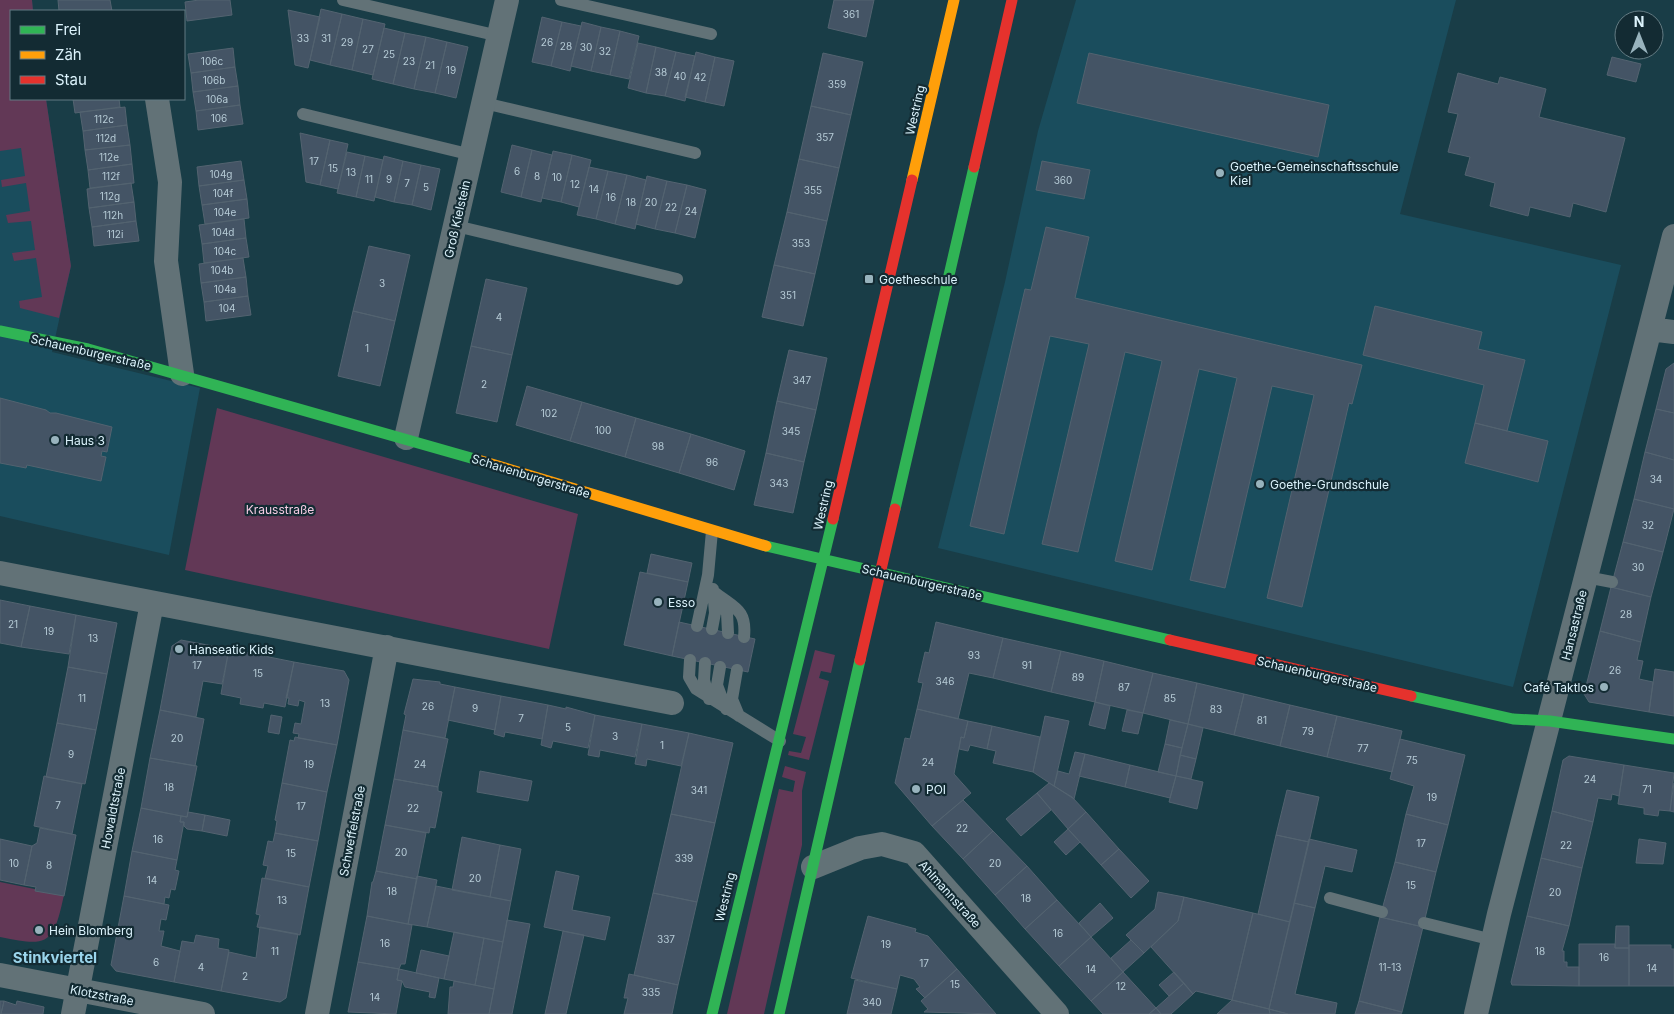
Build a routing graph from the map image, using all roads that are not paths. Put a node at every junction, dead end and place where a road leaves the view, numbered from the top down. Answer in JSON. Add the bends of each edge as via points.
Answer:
{"nodes":[{"id":1,"x":343,"y":0,"type":"edge"},
{"id":2,"x":507,"y":0,"type":"edge"},
{"id":3,"x":561,"y":0,"type":"edge"},
{"id":4,"x":954,"y":0,"type":"edge"},
{"id":5,"x":1012,"y":0,"type":"edge"},
{"id":6,"x":711,"y":34,"type":"dead end"},
{"id":7,"x":499,"y":36,"type":"junction"},
{"id":8,"x":157,"y":100,"type":"edge"},
{"id":9,"x":484,"y":103,"type":"junction"},
{"id":10,"x":303,"y":114,"type":"dead end"},
{"id":11,"x":695,"y":152,"type":"dead end"},
{"id":12,"x":472,"y":155,"type":"junction"},
{"id":13,"x":456,"y":226,"type":"junction"},
{"id":14,"x":1674,"y":236,"type":"edge"},
{"id":15,"x":677,"y":280,"type":"dead end"},
{"id":16,"x":1650,"y":328,"type":"junction"},
{"id":17,"x":0,"y":330,"type":"edge"},
{"id":18,"x":1674,"y":332,"type":"edge"},
{"id":19,"x":182,"y":374,"type":"junction"},
{"id":20,"x":406,"y":438,"type":"junction"},
{"id":21,"x":712,"y":531,"type":"junction"},
{"id":22,"x":824,"y":560,"type":"junction"},
{"id":23,"x":0,"y":573,"type":"edge"},
{"id":24,"x":880,"y":573,"type":"junction"},
{"id":25,"x":708,"y":575,"type":"junction"},
{"id":26,"x":1586,"y":577,"type":"junction"},
{"id":27,"x":1612,"y":582,"type":"dead end"},
{"id":28,"x":714,"y":592,"type":"junction"},
{"id":29,"x":152,"y":603,"type":"junction"},
{"id":30,"x":697,"y":626,"type":"dead end"},
{"id":31,"x":712,"y":629,"type":"dead end"},
{"id":32,"x":728,"y":633,"type":"dead end"},
{"id":33,"x":744,"y":637,"type":"dead end"},
{"id":34,"x":386,"y":647,"type":"junction"},
{"id":35,"x":690,"y":660,"type":"dead end"},
{"id":36,"x":705,"y":663,"type":"dead end"},
{"id":37,"x":720,"y":666,"type":"dead end"},
{"id":38,"x":737,"y":670,"type":"dead end"},
{"id":39,"x":709,"y":699,"type":"junction"},
{"id":40,"x":672,"y":703,"type":"dead end"},
{"id":41,"x":726,"y":709,"type":"junction"},
{"id":42,"x":739,"y":716,"type":"junction"},
{"id":43,"x":1550,"y":721,"type":"junction"},
{"id":44,"x":1674,"y":739,"type":"edge"},
{"id":45,"x":780,"y":740,"type":"junction"},
{"id":46,"x":813,"y":867,"type":"junction"},
{"id":47,"x":1330,"y":898,"type":"dead end"},
{"id":48,"x":1382,"y":912,"type":"dead end"},
{"id":49,"x":1424,"y":923,"type":"dead end"},
{"id":50,"x":1493,"y":940,"type":"junction"},
{"id":51,"x":0,"y":975,"type":"edge"},
{"id":52,"x":78,"y":990,"type":"junction"},
{"id":53,"x":73,"y":1014,"type":"edge"},
{"id":54,"x":203,"y":1014,"type":"edge"},
{"id":55,"x":317,"y":1014,"type":"edge"},
{"id":56,"x":712,"y":1014,"type":"edge"},
{"id":57,"x":779,"y":1014,"type":"edge"},
{"id":58,"x":1057,"y":1014,"type":"edge"},
{"id":59,"x":1476,"y":1014,"type":"edge"}],
"edges":[{"from":1,"to":7,"type":"lane"},
{"from":2,"to":7,"type":"street","name":"Groß Kielstein"},
{"from":3,"to":6,"type":"lane"},
{"from":4,"to":22,"type":"main road","name":"Westring"},
{"from":5,"to":24,"type":"main road"},
{"from":7,"to":9,"type":"street","name":"Groß Kielstein"},
{"from":8,"to":19,"type":"street","via":[[170,182],[166,261]]},
{"from":9,"to":11,"type":"lane"},
{"from":9,"to":12,"type":"street","name":"Groß Kielstein"},
{"from":10,"to":12,"type":"lane"},
{"from":12,"to":13,"type":"street","name":"Groß Kielstein"},
{"from":13,"to":15,"type":"lane"},
{"from":13,"to":20,"type":"street","name":"Groß Kielstein"},
{"from":14,"to":16,"type":"street","name":"Hansastraße"},
{"from":16,"to":18,"type":"street"},
{"from":16,"to":26,"type":"street","name":"Hansastraße"},
{"from":17,"to":19,"type":"main road","name":"Schauenburgerstraße"},
{"from":19,"to":20,"type":"main road","name":"Schauenburgerstraße"},
{"from":20,"to":21,"type":"main road","name":"Schauenburgerstraße"},
{"from":21,"to":22,"type":"main road","name":"Schauenburgerstraße"},
{"from":21,"to":25,"type":"lane"},
{"from":22,"to":24,"type":"main road","name":"Schauenburgerstraße"},
{"from":22,"to":45,"type":"main road","name":"Westring"},
{"from":23,"to":29,"type":"street"},
{"from":24,"to":43,"type":"main road","name":"Schauenburgerstraße","via":[[1512,719]]},
{"from":24,"to":46,"type":"main road"},
{"from":25,"to":28,"type":"lane"},
{"from":25,"to":30,"type":"lane"},
{"from":26,"to":27,"type":"lane"},
{"from":26,"to":43,"type":"street","name":"Hansastraße"},
{"from":28,"to":31,"type":"lane"},
{"from":28,"to":32,"type":"lane","via":[[726,613]]},
{"from":28,"to":33,"type":"lane","via":[[740,611],[746,621]]},
{"from":29,"to":34,"type":"street"},
{"from":29,"to":52,"type":"street","name":"Howaldtstraße"},
{"from":34,"to":40,"type":"street"},
{"from":34,"to":55,"type":"street","name":"Schweffelstraße"},
{"from":35,"to":39,"type":"lane","via":[[689,678],[696,689]]},
{"from":36,"to":39,"type":"lane","via":[[704,680]]},
{"from":37,"to":41,"type":"lane","via":[[717,685]]},
{"from":38,"to":42,"type":"lane","via":[[732,699]]},
{"from":39,"to":41,"type":"lane"},
{"from":41,"to":42,"type":"lane"},
{"from":42,"to":45,"type":"lane"},
{"from":43,"to":44,"type":"main road","name":"Schauenburgerstraße"},
{"from":43,"to":50,"type":"street","name":"Hansastraße"},
{"from":45,"to":56,"type":"main road","name":"Westring"},
{"from":46,"to":57,"type":"main road"},
{"from":46,"to":58,"type":"street","name":"Ahlmannstraße","via":[[860,848],[882,844],[914,853]]},
{"from":47,"to":48,"type":"lane"},
{"from":49,"to":50,"type":"lane"},
{"from":50,"to":59,"type":"street","name":"Hansastraße"},
{"from":51,"to":52,"type":"street","name":"Klotzstraße"},
{"from":52,"to":53,"type":"street","name":"Howaldtstraße"},
{"from":52,"to":54,"type":"street","name":"Klotzstraße"}]}
